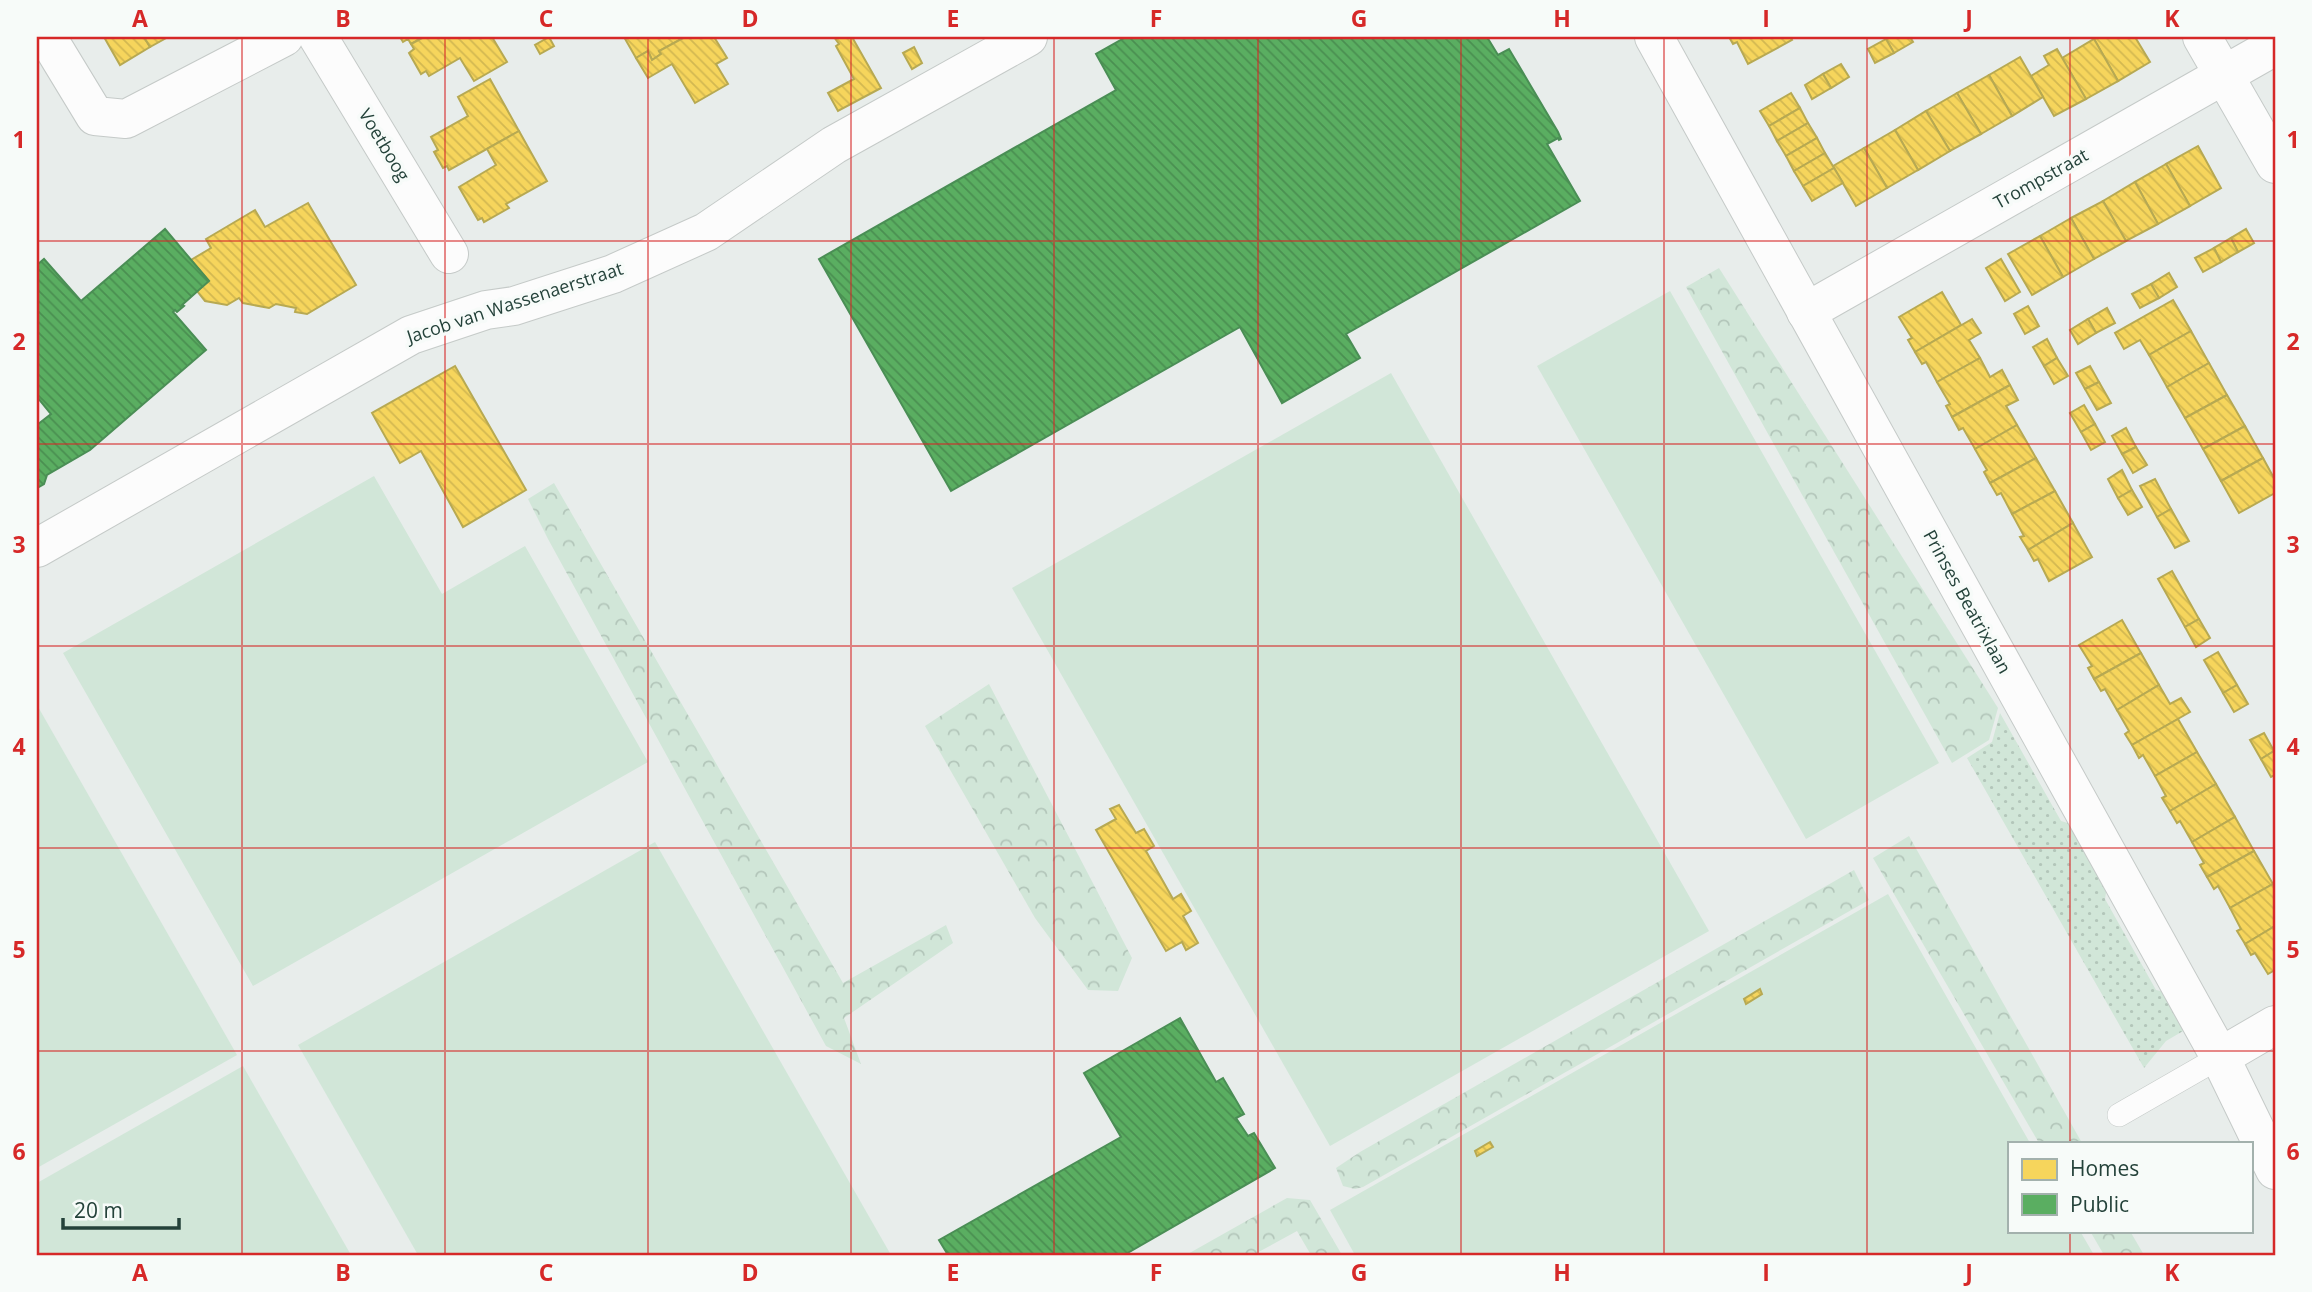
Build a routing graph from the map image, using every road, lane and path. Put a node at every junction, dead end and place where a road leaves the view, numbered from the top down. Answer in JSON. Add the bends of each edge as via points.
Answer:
{"nodes":[{"id":1,"x":47,"y":37,"type":"edge"},
{"id":2,"x":284,"y":37,"type":"edge"},
{"id":3,"x":318,"y":37,"type":"edge"},
{"id":4,"x":1028,"y":37,"type":"edge"},
{"id":5,"x":1654,"y":37,"type":"edge"},
{"id":6,"x":2202,"y":37,"type":"edge"},
{"id":7,"x":2275,"y":46,"type":"edge"},
{"id":8,"x":2224,"y":76,"type":"junction"},
{"id":9,"x":2275,"y":164,"type":"edge"},
{"id":10,"x":449,"y":254,"type":"dead end"},
{"id":11,"x":1806,"y":312,"type":"junction"},
{"id":12,"x":37,"y":548,"type":"edge"},
{"id":13,"x":2275,"y":1025,"type":"edge"},
{"id":14,"x":2220,"y":1057,"type":"junction"},
{"id":15,"x":2119,"y":1115,"type":"dead end"},
{"id":16,"x":2275,"y":1170,"type":"edge"}],
"edges":[{"from":1,"to":2,"type":"street","via":[[94,116],[126,119]]},
{"from":3,"to":10,"type":"street","name":"Voetboog"},
{"from":4,"to":12,"type":"street","name":"Jacob van Wassenaerstraat","via":[[834,145],[706,232],[612,274],[411,335]]},
{"from":5,"to":11,"type":"street","name":"Prinses Beatrixlaan"},
{"from":6,"to":8,"type":"street"},
{"from":7,"to":8,"type":"street","name":"Trompstraat"},
{"from":8,"to":9,"type":"street"},
{"from":8,"to":11,"type":"street","name":"Trompstraat"},
{"from":11,"to":14,"type":"street","name":"Prinses Beatrixlaan"},
{"from":13,"to":14,"type":"street"},
{"from":14,"to":15,"type":"lane"},
{"from":14,"to":16,"type":"street","name":"Prinses Beatrixlaan"}]}
